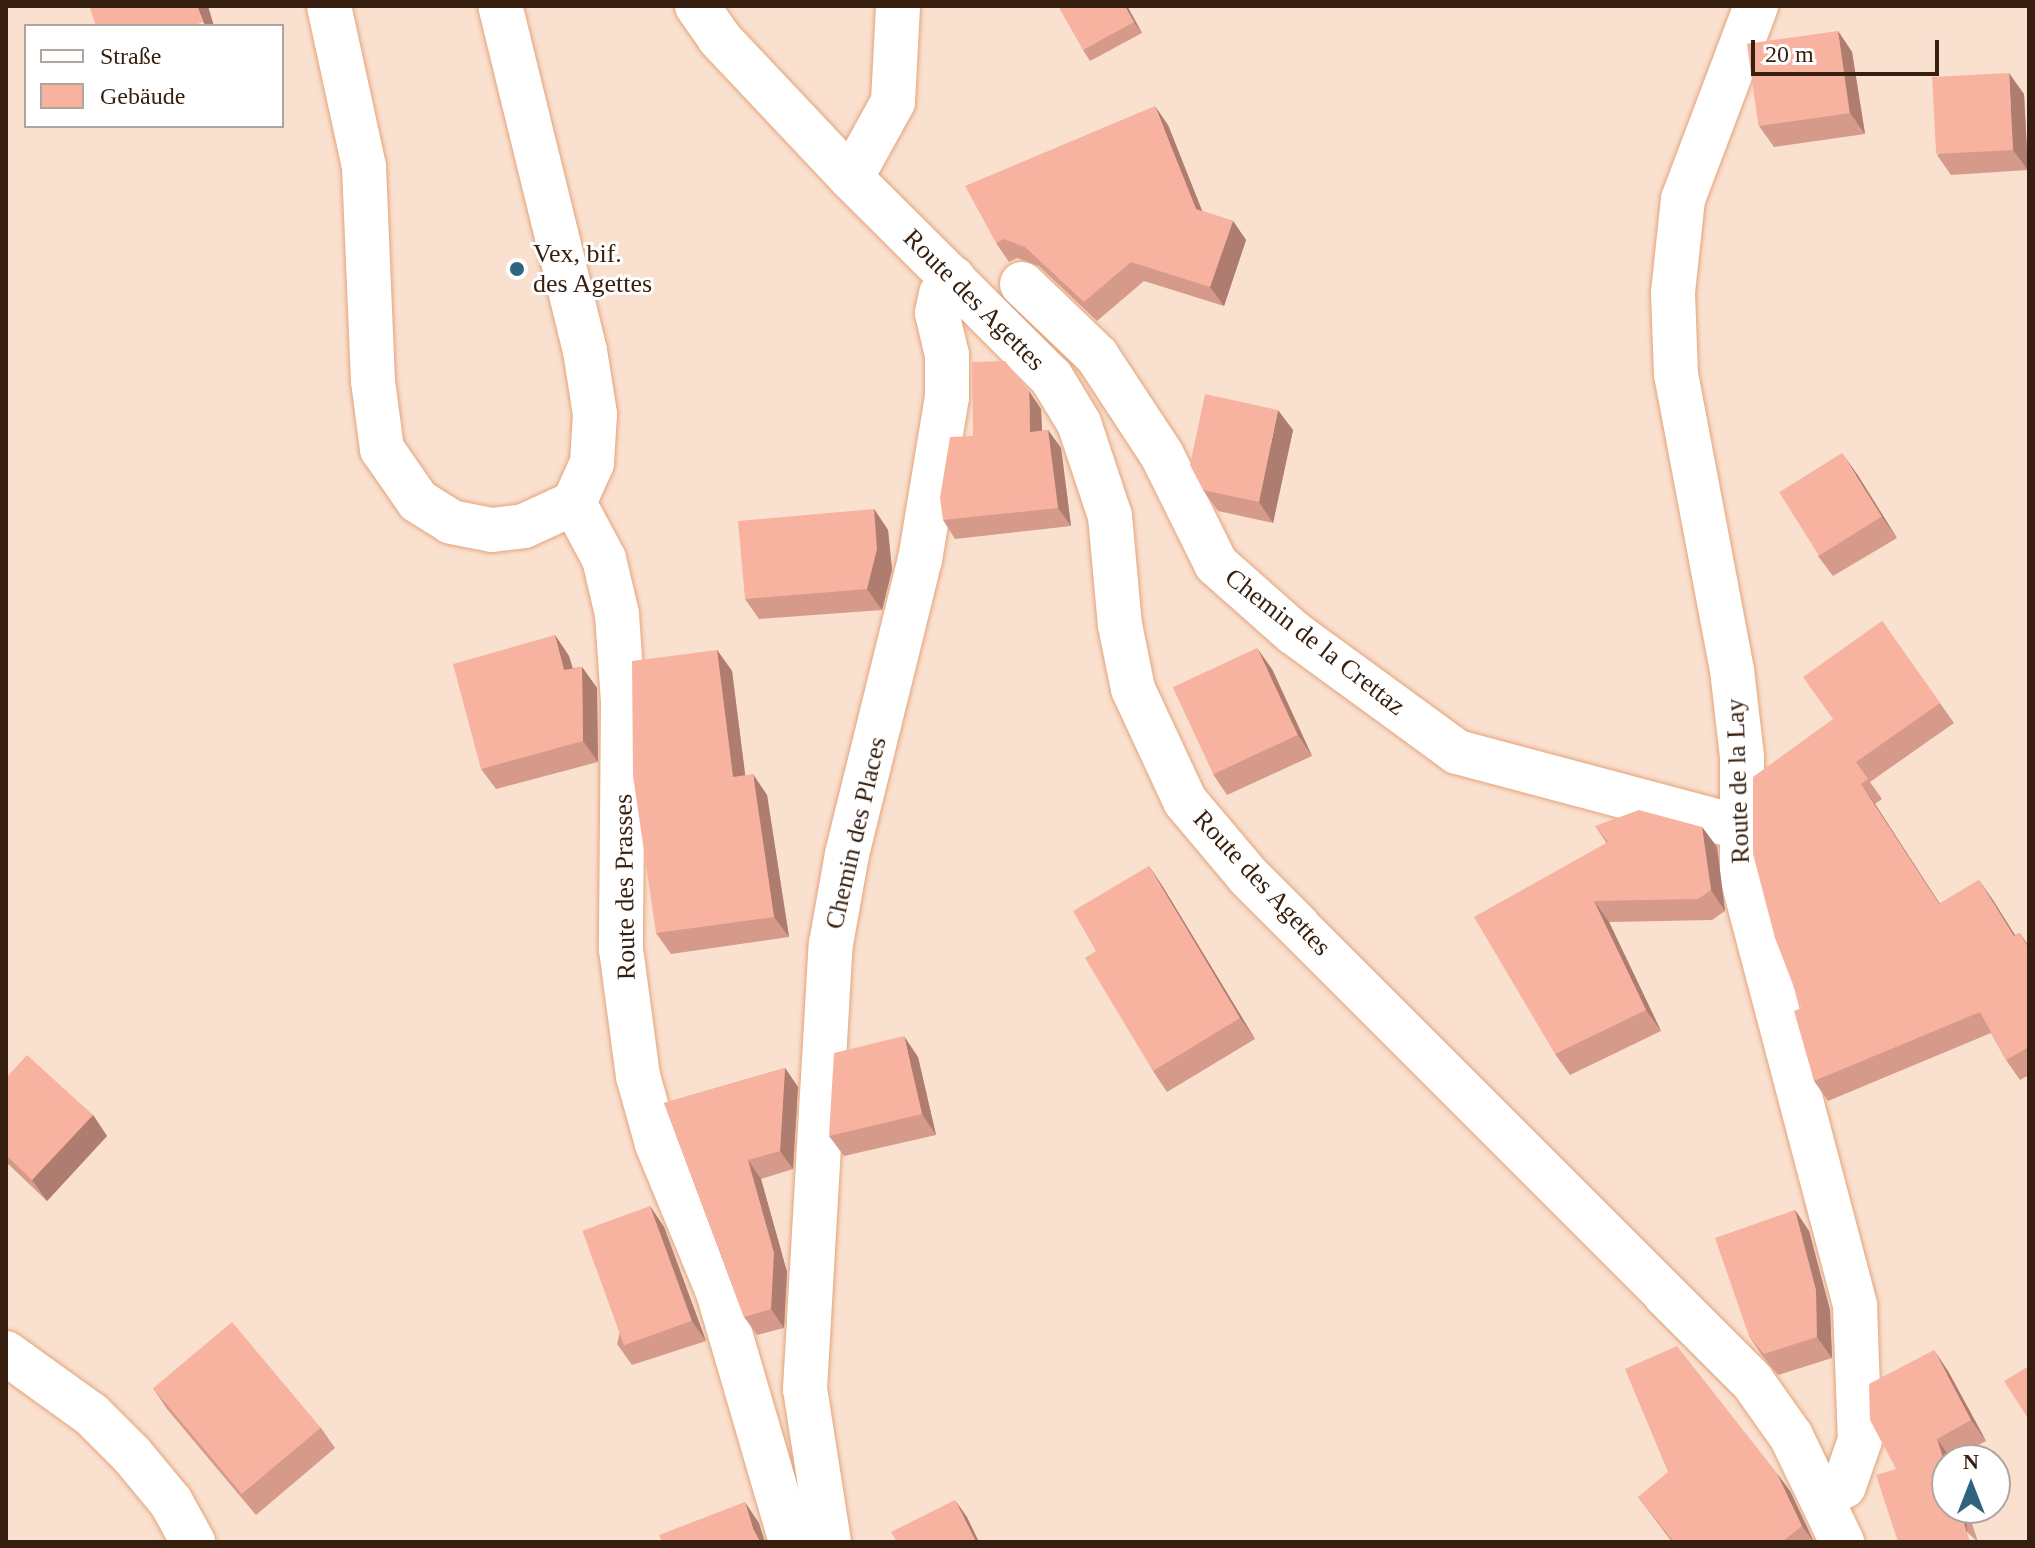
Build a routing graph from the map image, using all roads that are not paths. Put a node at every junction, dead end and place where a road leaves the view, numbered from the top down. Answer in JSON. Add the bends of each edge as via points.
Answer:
{"nodes":[{"id":1,"x":329,"y":6,"type":"edge"},
{"id":2,"x":500,"y":6,"type":"edge"},
{"id":3,"x":697,"y":6,"type":"edge"},
{"id":4,"x":898,"y":6,"type":"edge"},
{"id":5,"x":1756,"y":6,"type":"edge"},
{"id":6,"x":851,"y":178,"type":"junction"},
{"id":7,"x":953,"y":278,"type":"junction"},
{"id":8,"x":1022,"y":284,"type":"dead end"},
{"id":9,"x":574,"y":503,"type":"junction"},
{"id":10,"x":1738,"y":827,"type":"junction"},
{"id":11,"x":6,"y":1353,"type":"edge"},
{"id":12,"x":1824,"y":1496,"type":"junction"},
{"id":13,"x":193,"y":1542,"type":"edge"},
{"id":14,"x":791,"y":1542,"type":"edge"},
{"id":15,"x":829,"y":1542,"type":"edge"},
{"id":16,"x":1842,"y":1542,"type":"edge"}],
"edges":[{"from":1,"to":9,"type":"street","via":[[364,167],[373,381],[382,449],[418,501],[451,522],[492,530],[524,526]]},
{"from":2,"to":9,"type":"street","via":[[582,337],[595,414],[592,463]]},
{"from":3,"to":6,"type":"street","name":"Route des Agettes","via":[[719,38]]},
{"from":4,"to":6,"type":"street","via":[[893,102]]},
{"from":5,"to":10,"type":"street","name":"Route de la Lay","via":[[1710,116],[1683,199],[1673,293],[1676,374],[1734,684],[1742,756]]},
{"from":6,"to":7,"type":"street","name":"Route des Agettes"},
{"from":7,"to":12,"type":"street","name":"Route des Agettes","via":[[1051,377],[1079,423],[1110,516],[1120,625],[1133,689],[1185,801],[1249,877],[1752,1381]]},
{"from":7,"to":15,"type":"street","name":"Chemin des Places","via":[[941,294],[937,313],[947,355],[947,397],[920,560],[847,854],[831,944],[805,1389]]},
{"from":8,"to":10,"type":"street","name":"Chemin de la Crettaz","via":[[1097,356],[1162,455],[1216,564],[1294,633],[1457,752]]},
{"from":9,"to":14,"type":"street","name":"Route des Prasses","via":[[604,559],[617,614],[623,702],[621,949],[638,1076],[657,1144],[718,1292]]},
{"from":10,"to":12,"type":"street","name":"Route de la Lay","via":[[1752,931],[1855,1306],[1860,1440],[1844,1486]]},
{"from":11,"to":13,"type":"street","via":[[91,1414],[132,1455],[171,1502]]},
{"from":12,"to":16,"type":"street","name":"Route des Agettes"}]}
